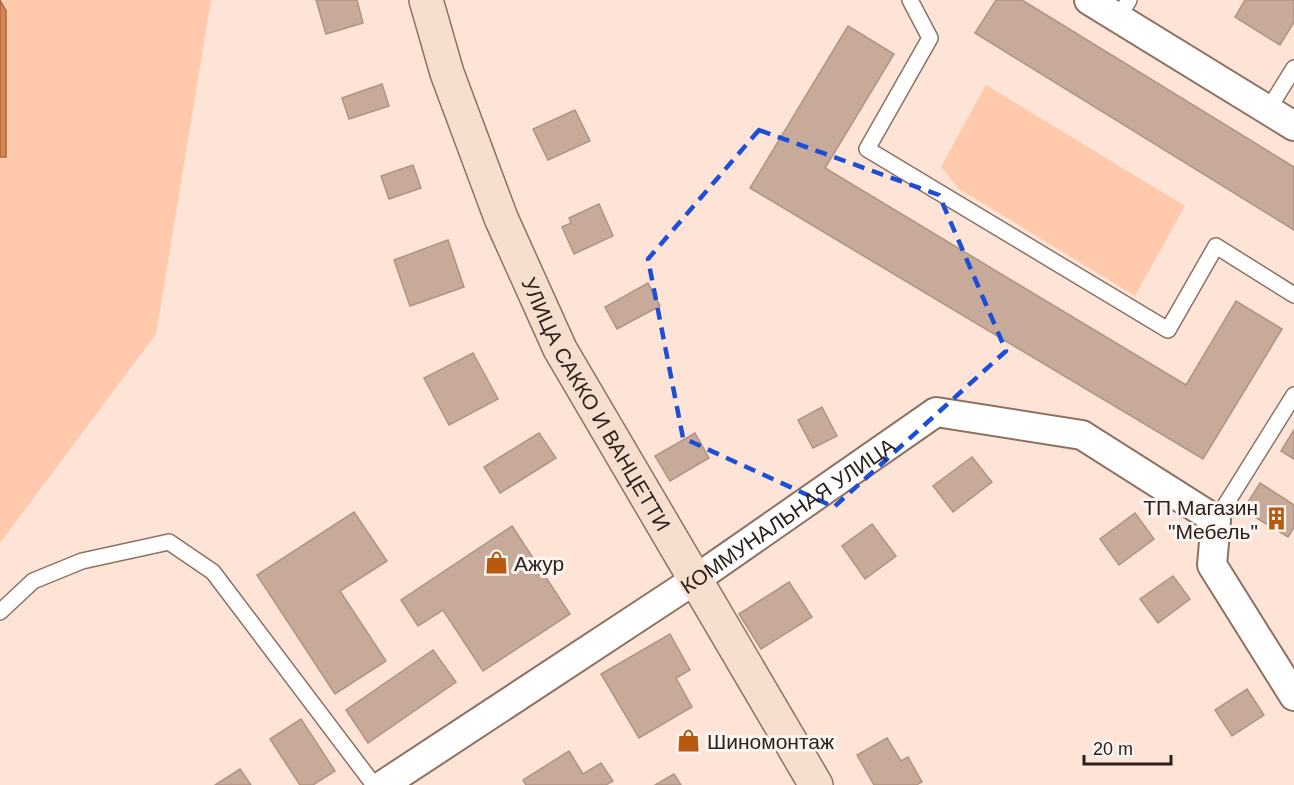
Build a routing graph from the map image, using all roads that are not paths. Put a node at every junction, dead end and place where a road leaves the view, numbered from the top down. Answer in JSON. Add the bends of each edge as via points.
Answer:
{"nodes":[{"id":1,"x":426,"y":0,"type":"edge"},
{"id":2,"x":910,"y":0,"type":"edge"},
{"id":3,"x":1089,"y":0,"type":"edge"},
{"id":4,"x":1124,"y":9,"type":"edge"},
{"id":5,"x":1294,"y":68,"type":"edge"},
{"id":6,"x":1268,"y":110,"type":"junction"},
{"id":7,"x":1294,"y":126,"type":"edge"},
{"id":8,"x":1294,"y":295,"type":"edge"},
{"id":9,"x":1294,"y":395,"type":"edge"},
{"id":10,"x":1216,"y":520,"type":"junction"},
{"id":11,"x":696,"y":579,"type":"junction"},
{"id":12,"x":0,"y":612,"type":"edge"},
{"id":13,"x":1294,"y":696,"type":"edge"},
{"id":14,"x":382,"y":785,"type":"edge"},
{"id":15,"x":816,"y":785,"type":"edge"}],
"edges":[{"from":1,"to":11,"type":"street","name":"УЛИЦА САККО И ВАНЦЕТТИ","via":[[447,73],[501,218],[560,348]]},
{"from":2,"to":8,"type":"lane","via":[[930,38],[867,149],[1168,330],[1216,246]]},
{"from":3,"to":4,"type":"street"},
{"from":4,"to":6,"type":"street"},
{"from":5,"to":6,"type":"lane"},
{"from":6,"to":7,"type":"street"},
{"from":9,"to":10,"type":"lane"},
{"from":10,"to":11,"type":"street","name":"КОММУНАЛЬНАЯ УЛИЦА","via":[[1082,435],[936,412]]},
{"from":10,"to":13,"type":"street","via":[[1212,565]]},
{"from":11,"to":14,"type":"street","name":"КОММУНАЛЬНАЯ УЛИЦА"},
{"from":11,"to":15,"type":"street","name":"УЛИЦА САККО И ВАНЦЕТТИ"},
{"from":12,"to":14,"type":"lane","via":[[33,581],[82,561],[169,542],[213,572]]}]}
